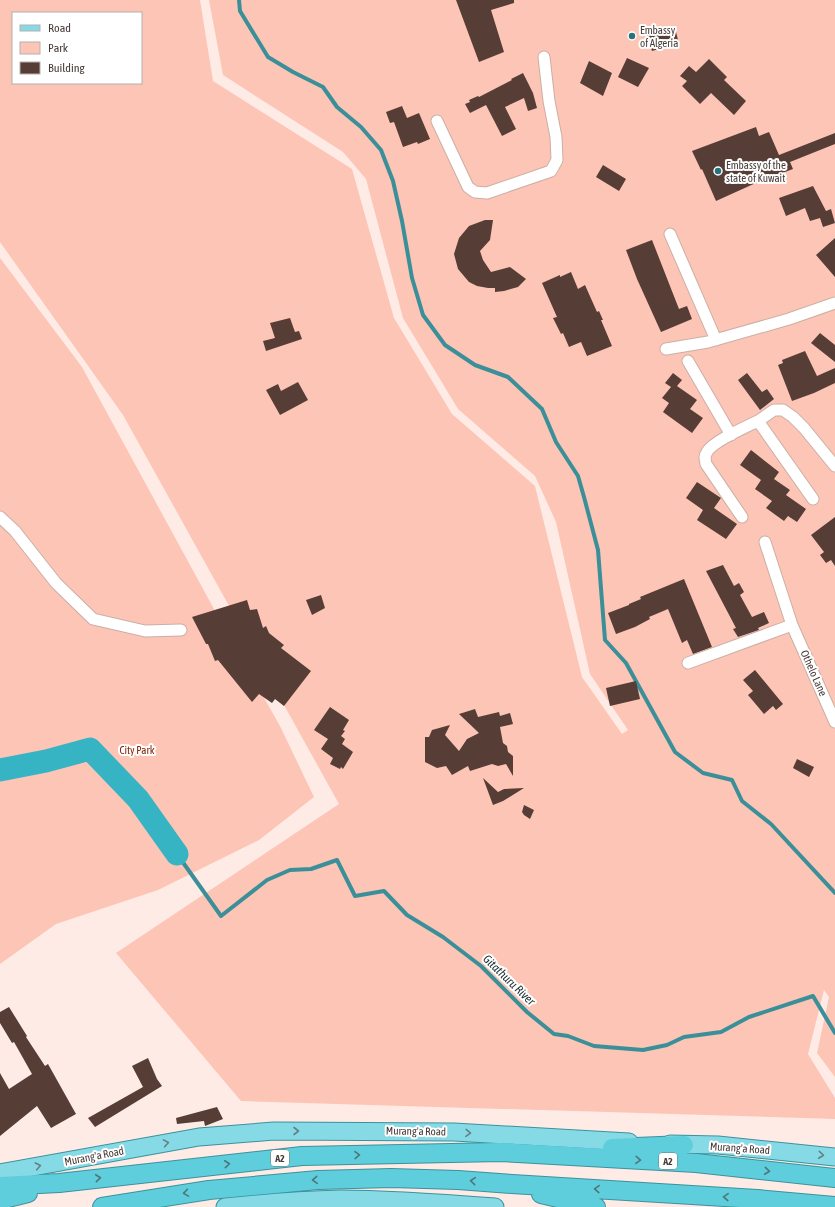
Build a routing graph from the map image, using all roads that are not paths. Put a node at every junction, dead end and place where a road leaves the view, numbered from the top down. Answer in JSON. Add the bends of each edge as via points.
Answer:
{"nodes":[{"id":1,"x":544,"y":57,"type":"dead end"},
{"id":2,"x":437,"y":121,"type":"dead end"},
{"id":3,"x":670,"y":234,"type":"dead end"},
{"id":4,"x":835,"y":303,"type":"edge"},
{"id":5,"x":716,"y":340,"type":"junction"},
{"id":6,"x":666,"y":350,"type":"dead end"},
{"id":7,"x":688,"y":361,"type":"dead end"},
{"id":8,"x":758,"y":421,"type":"junction"},
{"id":9,"x":731,"y":435,"type":"junction"},
{"id":10,"x":835,"y":466,"type":"edge"},
{"id":11,"x":813,"y":499,"type":"dead end"},
{"id":12,"x":0,"y":516,"type":"edge"},
{"id":13,"x":742,"y":517,"type":"dead end"},
{"id":14,"x":765,"y":542,"type":"dead end"},
{"id":15,"x":792,"y":625,"type":"junction"},
{"id":16,"x":181,"y":630,"type":"dead end"},
{"id":17,"x":688,"y":662,"type":"dead end"},
{"id":18,"x":835,"y":722,"type":"edge"},
{"id":19,"x":684,"y":1145,"type":"junction"},
{"id":20,"x":501,"y":1152,"type":"junction"},
{"id":21,"x":835,"y":1157,"type":"edge"},
{"id":22,"x":0,"y":1173,"type":"edge"},
{"id":23,"x":835,"y":1178,"type":"edge"},
{"id":24,"x":59,"y":1182,"type":"junction"},
{"id":25,"x":512,"y":1184,"type":"junction"},
{"id":26,"x":0,"y":1186,"type":"edge"},
{"id":27,"x":0,"y":1200,"type":"edge"},
{"id":28,"x":341,"y":1203,"type":"edge"},
{"id":29,"x":835,"y":1206,"type":"edge"},
{"id":30,"x":102,"y":1207,"type":"edge"},
{"id":31,"x":225,"y":1207,"type":"edge"},
{"id":32,"x":495,"y":1207,"type":"edge"},
{"id":33,"x":596,"y":1207,"type":"edge"}],
"edges":[{"from":1,"to":2,"type":"street","via":[[556,137],[557,160],[551,171],[488,193],[475,192],[468,187]]},
{"from":3,"to":5,"type":"street"},
{"from":4,"to":5,"type":"street"},
{"from":5,"to":6,"type":"street"},
{"from":7,"to":9,"type":"street"},
{"from":8,"to":9,"type":"street"},
{"from":8,"to":10,"type":"street","via":[[774,410],[783,410],[804,428]]},
{"from":8,"to":11,"type":"street"},
{"from":9,"to":13,"type":"street","via":[[713,445],[705,457],[706,464]]},
{"from":12,"to":16,"type":"street","via":[[15,530],[56,583],[93,619],[144,631]]},
{"from":14,"to":15,"type":"street","name":"Othelo Lane"},
{"from":15,"to":17,"type":"street"},
{"from":15,"to":18,"type":"street","name":"Othelo Lane"},
{"from":19,"to":20,"type":"highway"},
{"from":19,"to":21,"type":"main road","name":"Murang'a Road","one_way":true,"via":[[718,1145]]},
{"from":22,"to":19,"type":"main road","name":"Murang'a Road","one_way":true,"via":[[199,1137],[274,1131],[454,1132]]},
{"from":20,"to":23,"type":"highway","name":"Murang'a Road","number":"A2","one_way":true,"via":[[696,1163]]},
{"from":24,"to":20,"type":"highway","name":"Murang'a Road","number":"A2","one_way":true,"via":[[302,1156]]},
{"from":24,"to":26,"type":"highway","name":"Murang'a Road","number":"A2"},
{"from":24,"to":27,"type":"highway","name":"Murang'a Road","via":[[20,1196]]},
{"from":29,"to":25,"type":"highway","number":"A2","one_way":true},
{"from":25,"to":30,"type":"highway","number":"A2","one_way":true,"via":[[391,1178],[318,1180],[209,1190]]},
{"from":25,"to":33,"type":"highway","via":[[539,1194]]},
{"from":28,"to":31,"type":"main road","via":[[271,1202]]},
{"from":28,"to":32,"type":"main road","via":[[421,1202]]}]}
